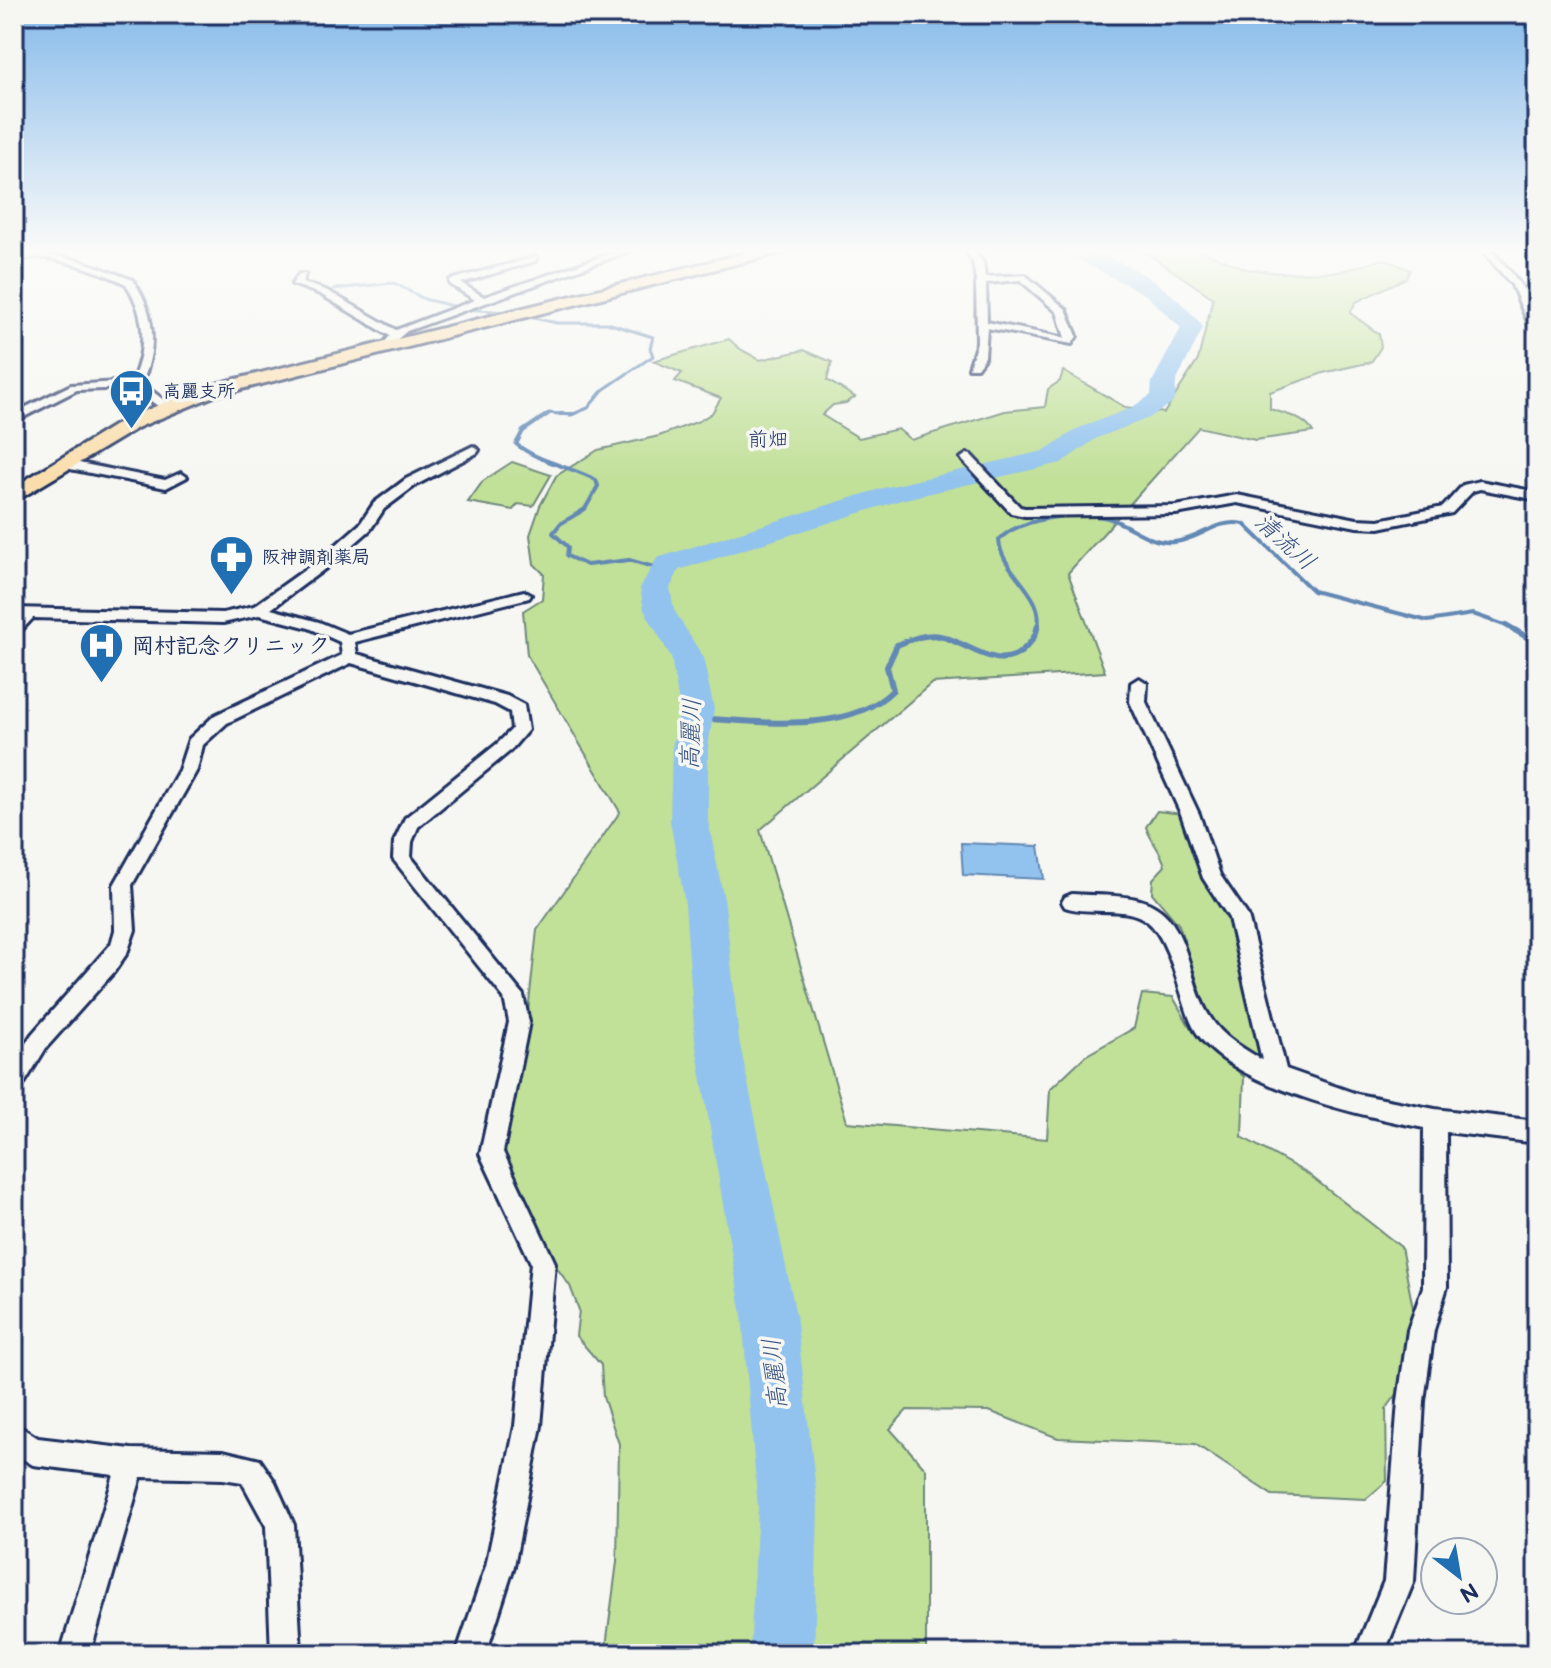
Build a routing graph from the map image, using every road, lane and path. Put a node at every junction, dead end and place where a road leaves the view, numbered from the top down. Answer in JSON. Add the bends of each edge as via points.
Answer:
{"nodes":[{"id":1,"x":147,"y":327,"type":"edge"},
{"id":2,"x":372,"y":327,"type":"edge"},
{"id":3,"x":422,"y":327,"type":"edge"},
{"id":4,"x":447,"y":327,"type":"edge"},
{"id":5,"x":981,"y":327,"type":"edge"},
{"id":6,"x":995,"y":327,"type":"edge"},
{"id":7,"x":1068,"y":327,"type":"edge"},
{"id":8,"x":391,"y":340,"type":"junction"},
{"id":9,"x":973,"y":366,"type":"dead end"},
{"id":10,"x":136,"y":384,"type":"junction"},
{"id":11,"x":166,"y":407,"type":"junction"},
{"id":12,"x":14,"y":418,"type":"edge"},
{"id":13,"x":473,"y":450,"type":"dead end"},
{"id":14,"x":967,"y":458,"type":"dead end"},
{"id":15,"x":64,"y":464,"type":"junction"},
{"id":16,"x":181,"y":477,"type":"dead end"},
{"id":17,"x":14,"y":496,"type":"edge"},
{"id":18,"x":1537,"y":496,"type":"edge"},
{"id":19,"x":524,"y":595,"type":"dead end"},
{"id":20,"x":259,"y":610,"type":"junction"},
{"id":21,"x":19,"y":620,"type":"edge"},
{"id":22,"x":349,"y":648,"type":"junction"},
{"id":23,"x":1139,"y":683,"type":"dead end"},
{"id":24,"x":1072,"y":902,"type":"dead end"},
{"id":25,"x":1276,"y":1074,"type":"junction"},
{"id":26,"x":14,"y":1080,"type":"edge"},
{"id":27,"x":1435,"y":1120,"type":"junction"},
{"id":28,"x":1537,"y":1132,"type":"edge"},
{"id":29,"x":14,"y":1437,"type":"edge"},
{"id":30,"x":131,"y":1463,"type":"junction"},
{"id":31,"x":75,"y":1654,"type":"edge"},
{"id":32,"x":286,"y":1654,"type":"edge"},
{"id":33,"x":471,"y":1654,"type":"edge"},
{"id":34,"x":1369,"y":1654,"type":"edge"}],
"edges":[{"from":1,"to":10,"type":"street","via":[[149,350]]},
{"from":2,"to":8,"type":"street"},
{"from":3,"to":8,"type":"street"},
{"from":4,"to":8,"type":"main road"},
{"from":5,"to":9,"type":"street","via":[[980,357]]},
{"from":6,"to":7,"type":"street","via":[[1068,342]]},
{"from":8,"to":11,"type":"main road"},
{"from":10,"to":11,"type":"street"},
{"from":10,"to":12,"type":"street","via":[[75,387]]},
{"from":11,"to":15,"type":"main road"},
{"from":13,"to":20,"type":"street","via":[[411,482],[379,506],[355,536]]},
{"from":14,"to":18,"type":"street","via":[[1016,510],[1025,512],[1176,510],[1237,499],[1379,524],[1447,510],[1468,488],[1480,485]]},
{"from":15,"to":16,"type":"street","via":[[166,484]]},
{"from":15,"to":17,"type":"main road"},
{"from":19,"to":22,"type":"street"},
{"from":20,"to":21,"type":"street","via":[[223,618]]},
{"from":20,"to":22,"type":"street","via":[[314,625]]},
{"from":22,"to":26,"type":"street","via":[[221,719],[195,743],[188,770],[123,885],[125,930],[120,947],[39,1041]]},
{"from":22,"to":33,"type":"street","via":[[501,700],[518,709],[521,719],[520,730],[504,747],[411,823],[402,859],[513,995],[519,1022],[491,1154],[543,1263],[528,1426],[500,1566]]},
{"from":23,"to":25,"type":"street","via":[[1138,702],[1190,814],[1212,878],[1238,916]]},
{"from":24,"to":25,"type":"street","via":[[1137,907],[1154,915],[1167,929],[1201,1022],[1225,1049]]},
{"from":25,"to":27,"type":"street","via":[[1357,1104]]},
{"from":27,"to":28,"type":"street"},
{"from":27,"to":34,"type":"street","via":[[1435,1287],[1421,1330],[1411,1401],[1399,1581]]},
{"from":29,"to":30,"type":"street","via":[[33,1451]]},
{"from":30,"to":31,"type":"street"},
{"from":30,"to":32,"type":"street","via":[[250,1470],[280,1525]]}]}
